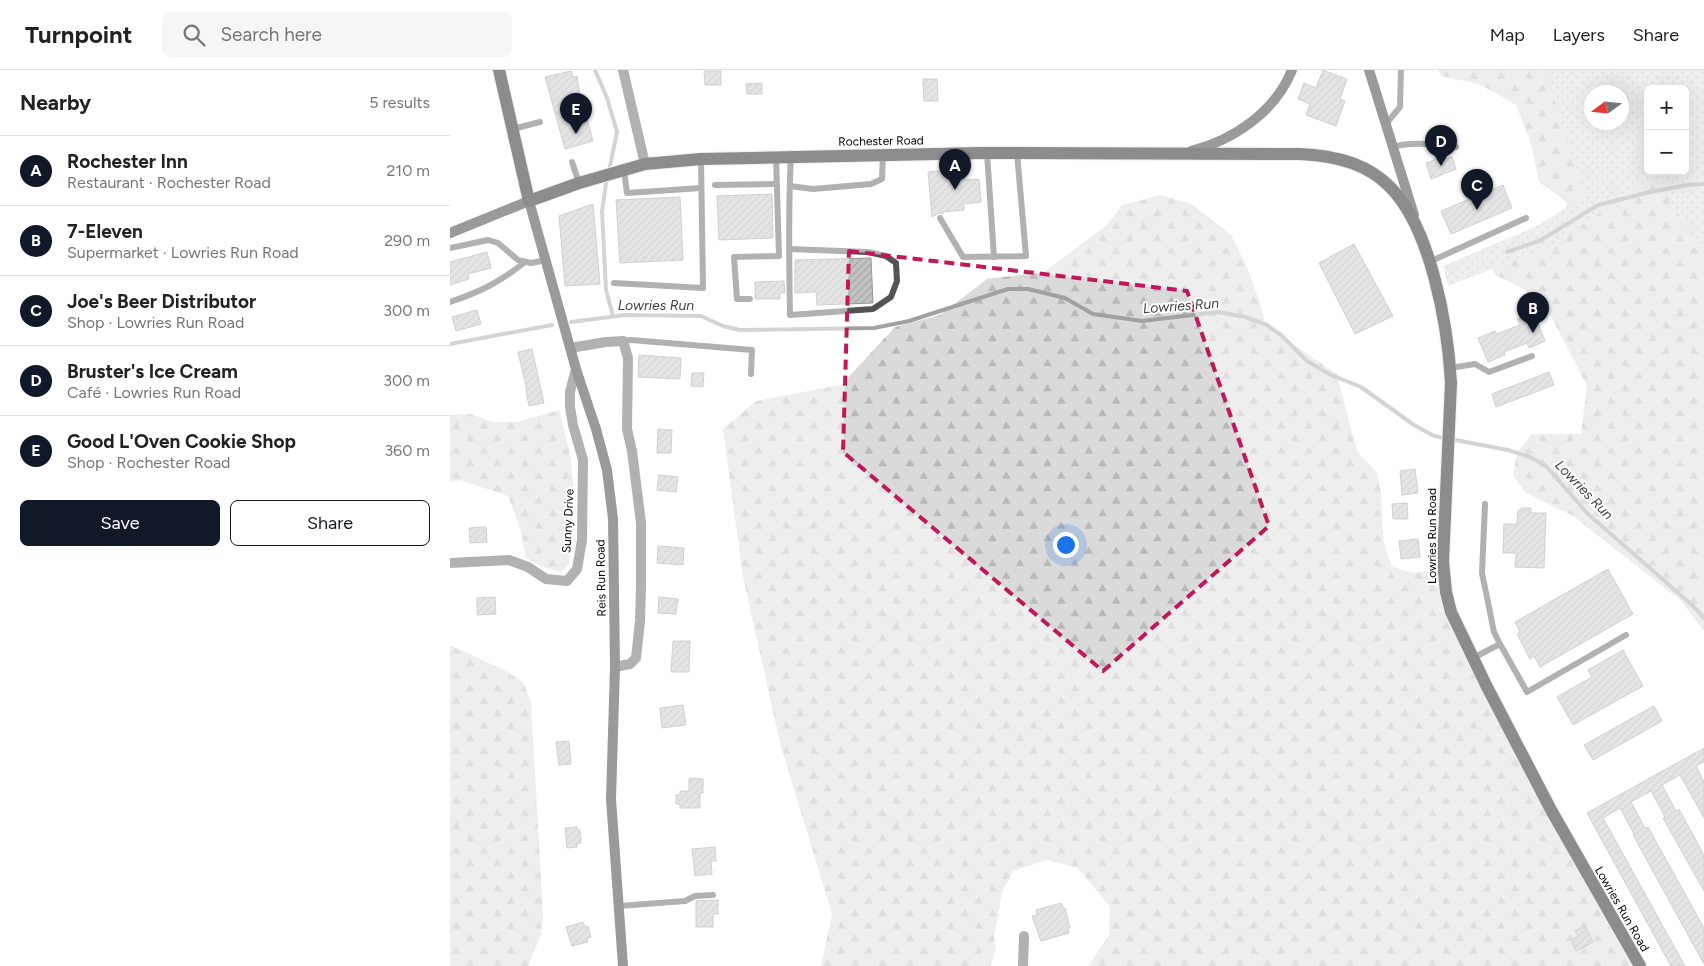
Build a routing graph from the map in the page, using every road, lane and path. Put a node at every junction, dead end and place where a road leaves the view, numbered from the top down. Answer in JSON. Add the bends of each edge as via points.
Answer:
{"nodes":[{"id":1,"x":499,"y":70,"type":"edge"},
{"id":2,"x":623,"y":70,"type":"edge"},
{"id":3,"x":1292,"y":70,"type":"edge"},
{"id":4,"x":1369,"y":70,"type":"edge"},
{"id":5,"x":1401,"y":70,"type":"edge"},
{"id":6,"x":540,"y":122,"type":"dead end"},
{"id":7,"x":1386,"y":124,"type":"junction"},
{"id":8,"x":513,"y":129,"type":"junction"},
{"id":9,"x":1393,"y":147,"type":"junction"},
{"id":10,"x":1456,"y":147,"type":"dead end"},
{"id":11,"x":987,"y":153,"type":"junction"},
{"id":12,"x":1017,"y":153,"type":"junction"},
{"id":13,"x":1175,"y":154,"type":"junction"},
{"id":14,"x":883,"y":155,"type":"junction"},
{"id":15,"x":776,"y":156,"type":"junction"},
{"id":16,"x":791,"y":156,"type":"junction"},
{"id":17,"x":701,"y":159,"type":"junction"},
{"id":18,"x":572,"y":162,"type":"dead end"},
{"id":19,"x":645,"y":164,"type":"junction"},
{"id":20,"x":612,"y":173,"type":"junction"},
{"id":21,"x":579,"y":183,"type":"junction"},
{"id":22,"x":715,"y":184,"type":"dead end"},
{"id":23,"x":776,"y":184,"type":"junction"},
{"id":24,"x":790,"y":186,"type":"junction"},
{"id":25,"x":701,"y":188,"type":"junction"},
{"id":26,"x":529,"y":201,"type":"junction"},
{"id":27,"x":940,"y":218,"type":"dead end"},
{"id":28,"x":1526,"y":218,"type":"dead end"},
{"id":29,"x":450,"y":233,"type":"edge"},
{"id":30,"x":1421,"y":238,"type":"junction"},
{"id":31,"x":450,"y":248,"type":"edge"},
{"id":32,"x":789,"y":249,"type":"junction"},
{"id":33,"x":994,"y":257,"type":"junction"},
{"id":34,"x":546,"y":260,"type":"junction"},
{"id":35,"x":525,"y":262,"type":"junction"},
{"id":36,"x":1429,"y":262,"type":"junction"},
{"id":37,"x":614,"y":283,"type":"dead end"},
{"id":38,"x":750,"y":300,"type":"dead end"},
{"id":39,"x":450,"y":302,"type":"edge"},
{"id":40,"x":623,"y":341,"type":"junction"},
{"id":41,"x":570,"y":348,"type":"junction"},
{"id":42,"x":1532,"y":356,"type":"dead end"},
{"id":43,"x":1450,"y":368,"type":"junction"},
{"id":44,"x":576,"y":369,"type":"junction"},
{"id":45,"x":751,"y":374,"type":"dead end"},
{"id":46,"x":1485,"y":504,"type":"dead end"},
{"id":47,"x":450,"y":563,"type":"edge"},
{"id":48,"x":1626,"y":635,"type":"dead end"},
{"id":49,"x":1500,"y":644,"type":"junction"},
{"id":50,"x":1473,"y":658,"type":"junction"},
{"id":51,"x":615,"y":667,"type":"junction"},
{"id":52,"x":713,"y":895,"type":"dead end"},
{"id":53,"x":619,"y":906,"type":"junction"},
{"id":54,"x":1024,"y":936,"type":"dead end"},
{"id":55,"x":623,"y":966,"type":"edge"},
{"id":56,"x":1023,"y":966,"type":"edge"},
{"id":57,"x":1640,"y":966,"type":"edge"}],
"edges":[{"from":1,"to":8,"type":"main road"},
{"from":2,"to":19,"type":"street"},
{"from":3,"to":13,"type":"street","name":"Rochester Road","via":[[1262,113],[1242,129],[1200,149]]},
{"from":4,"to":7,"type":"street","name":"Lowries Run Road"},
{"from":5,"to":7,"type":"lane","via":[[1400,107]]},
{"from":6,"to":8,"type":"lane"},
{"from":7,"to":9,"type":"street","name":"Lowries Run Road"},
{"from":8,"to":26,"type":"main road"},
{"from":9,"to":10,"type":"lane","via":[[1418,143]]},
{"from":9,"to":30,"type":"street","name":"Lowries Run Road"},
{"from":11,"to":12,"type":"main road","name":"Rochester Road"},
{"from":11,"to":14,"type":"main road","name":"Rochester Road"},
{"from":11,"to":33,"type":"lane"},
{"from":12,"to":13,"type":"main road","name":"Rochester Road"},
{"from":12,"to":33,"type":"lane","via":[[1026,256]]},
{"from":13,"to":30,"type":"main road","via":[[1318,154],[1343,160],[1368,170],[1390,186]]},
{"from":14,"to":16,"type":"main road","name":"Rochester Road"},
{"from":14,"to":24,"type":"lane","via":[[882,179],[871,184],[813,189]]},
{"from":15,"to":16,"type":"main road","name":"Rochester Road"},
{"from":15,"to":17,"type":"main road","name":"Rochester Road"},
{"from":15,"to":23,"type":"lane"},
{"from":16,"to":24,"type":"lane"},
{"from":17,"to":19,"type":"main road","name":"Rochester Road"},
{"from":17,"to":25,"type":"lane"},
{"from":18,"to":21,"type":"lane"},
{"from":19,"to":20,"type":"main road","name":"Rochester Road"},
{"from":20,"to":21,"type":"main road","name":"Rochester Road"},
{"from":20,"to":25,"type":"lane","via":[[627,193]]},
{"from":21,"to":26,"type":"main road","name":"Rochester Road"},
{"from":22,"to":23,"type":"lane"},
{"from":23,"to":38,"type":"lane","via":[[779,256],[734,257],[737,299]]},
{"from":24,"to":32,"type":"lane"},
{"from":25,"to":37,"type":"lane","via":[[703,288]]},
{"from":26,"to":29,"type":"street","name":"Rochester Road"},
{"from":26,"to":34,"type":"street","name":"Reis Run Road"},
{"from":27,"to":33,"type":"lane","via":[[964,257]]},
{"from":28,"to":36,"type":"lane"},
{"from":30,"to":36,"type":"main road","name":"Lowries Run Road"},
{"from":31,"to":35,"type":"lane","via":[[488,240],[498,243]]},
{"from":32,"to":32,"type":"lane","via":[[790,315],[874,308],[891,297],[897,281],[896,263],[886,256],[868,252]]},
{"from":34,"to":35,"type":"lane"},
{"from":34,"to":41,"type":"street","name":"Reis Run Road"},
{"from":35,"to":39,"type":"lane","via":[[492,286]]},
{"from":36,"to":43,"type":"main road","name":"Lowries Run Road","via":[[1445,324]]},
{"from":40,"to":41,"type":"street"},
{"from":40,"to":45,"type":"lane","via":[[752,350]]},
{"from":40,"to":51,"type":"street","via":[[628,358],[627,429],[640,523],[641,585],[636,658],[630,664]]},
{"from":41,"to":44,"type":"street","name":"Reis Run Road"},
{"from":42,"to":43,"type":"lane","via":[[1489,372],[1475,364]]},
{"from":43,"to":50,"type":"main road","name":"Lowries Run Road","via":[[1445,582],[1451,612]]},
{"from":44,"to":47,"type":"street","name":"Sunny Drive","via":[[570,407],[582,460],[583,502],[577,569],[567,582],[546,579],[509,560]]},
{"from":44,"to":51,"type":"street","name":"Reis Run Road","via":[[607,470],[611,500]]},
{"from":46,"to":49,"type":"lane","via":[[1482,573],[1494,632]]},
{"from":48,"to":49,"type":"lane","via":[[1528,692]]},
{"from":49,"to":50,"type":"lane"},
{"from":50,"to":57,"type":"main road","name":"Lowries Run Road","via":[[1575,854]]},
{"from":51,"to":53,"type":"street","name":"Reis Run Road","via":[[611,799]]},
{"from":52,"to":53,"type":"lane","via":[[695,896],[685,901]]},
{"from":53,"to":55,"type":"street","name":"Reis Run Road"},
{"from":54,"to":56,"type":"street"}]}
